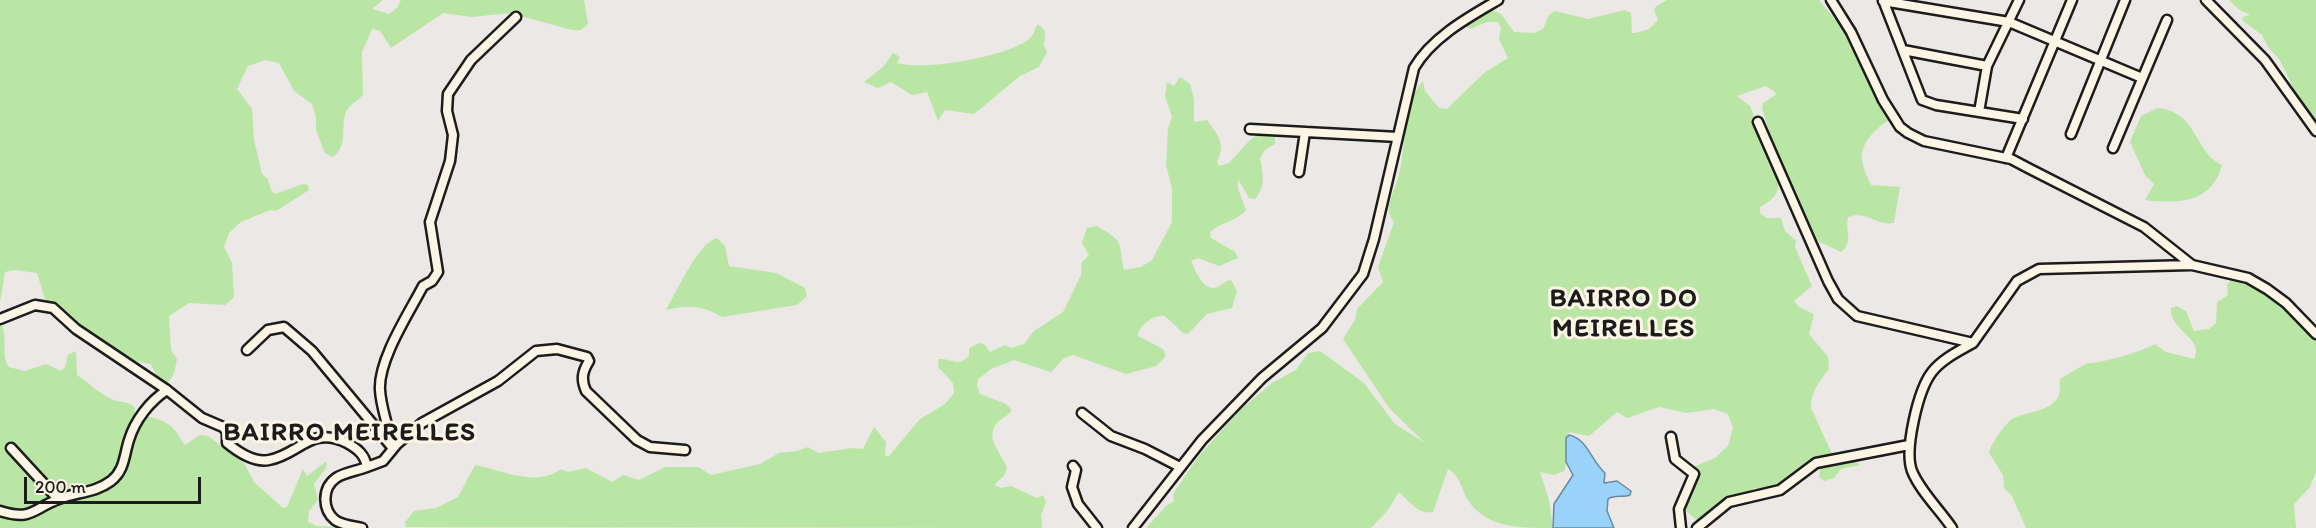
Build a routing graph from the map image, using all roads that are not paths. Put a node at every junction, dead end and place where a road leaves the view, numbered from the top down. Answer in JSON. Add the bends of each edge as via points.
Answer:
{"nodes":[{"id":1,"x":1498,"y":0,"type":"edge"},
{"id":2,"x":1831,"y":0,"type":"edge"},
{"id":3,"x":1883,"y":0,"type":"edge"},
{"id":4,"x":2019,"y":0,"type":"edge"},
{"id":5,"x":2072,"y":0,"type":"edge"},
{"id":6,"x":2125,"y":0,"type":"edge"},
{"id":7,"x":2206,"y":0,"type":"edge"},
{"id":8,"x":516,"y":17,"type":"dead end"},
{"id":9,"x":2166,"y":20,"type":"dead end"},
{"id":10,"x":2009,"y":22,"type":"junction"},
{"id":11,"x":2055,"y":42,"type":"junction"},
{"id":12,"x":1903,"y":50,"type":"junction"},
{"id":13,"x":2100,"y":61,"type":"junction"},
{"id":14,"x":1988,"y":66,"type":"junction"},
{"id":15,"x":2142,"y":78,"type":"junction"},
{"id":16,"x":1979,"y":112,"type":"junction"},
{"id":17,"x":2023,"y":119,"type":"junction"},
{"id":18,"x":1758,"y":122,"type":"dead end"},
{"id":19,"x":1250,"y":129,"type":"dead end"},
{"id":20,"x":2316,"y":131,"type":"edge"},
{"id":21,"x":1305,"y":132,"type":"junction"},
{"id":22,"x":2072,"y":134,"type":"dead end"},
{"id":23,"x":1398,"y":136,"type":"junction"},
{"id":24,"x":2113,"y":148,"type":"dead end"},
{"id":25,"x":2006,"y":158,"type":"junction"},
{"id":26,"x":1299,"y":172,"type":"dead end"},
{"id":27,"x":2192,"y":265,"type":"junction"},
{"id":28,"x":0,"y":319,"type":"edge"},
{"id":29,"x":2316,"y":334,"type":"edge"},
{"id":30,"x":1973,"y":343,"type":"junction"},
{"id":31,"x":247,"y":350,"type":"dead end"},
{"id":32,"x":167,"y":390,"type":"junction"},
{"id":33,"x":1082,"y":413,"type":"dead end"},
{"id":34,"x":1671,"y":437,"type":"dead end"},
{"id":35,"x":1909,"y":445,"type":"junction"},
{"id":36,"x":392,"y":447,"type":"junction"},
{"id":37,"x":11,"y":448,"type":"dead end"},
{"id":38,"x":685,"y":450,"type":"dead end"},
{"id":39,"x":1073,"y":466,"type":"dead end"},
{"id":40,"x":367,"y":467,"type":"junction"},
{"id":41,"x":1180,"y":467,"type":"junction"},
{"id":42,"x":58,"y":499,"type":"junction"},
{"id":43,"x":0,"y":512,"type":"edge"},
{"id":44,"x":362,"y":528,"type":"edge"},
{"id":45,"x":1097,"y":528,"type":"edge"},
{"id":46,"x":1133,"y":528,"type":"edge"},
{"id":47,"x":1681,"y":528,"type":"edge"},
{"id":48,"x":1697,"y":528,"type":"edge"},
{"id":49,"x":1952,"y":528,"type":"edge"}],
"edges":[{"from":1,"to":23,"type":"street","via":[[1421,56],[1410,80]]},
{"from":2,"to":25,"type":"street","via":[[1900,127],[1924,141]]},
{"from":3,"to":10,"type":"street"},
{"from":3,"to":12,"type":"street"},
{"from":4,"to":10,"type":"street"},
{"from":5,"to":11,"type":"street"},
{"from":6,"to":13,"type":"street"},
{"from":7,"to":20,"type":"street","via":[[2265,60]]},
{"from":8,"to":36,"type":"street","via":[[471,60],[448,94],[447,111],[453,135],[450,161],[430,222],[438,272],[432,282],[423,286],[381,378]]},
{"from":9,"to":15,"type":"street"},
{"from":10,"to":11,"type":"street"},
{"from":10,"to":14,"type":"street"},
{"from":11,"to":13,"type":"street"},
{"from":11,"to":17,"type":"street"},
{"from":12,"to":14,"type":"street"},
{"from":12,"to":16,"type":"street","via":[[1922,100]]},
{"from":13,"to":15,"type":"street"},
{"from":13,"to":22,"type":"street"},
{"from":14,"to":16,"type":"street"},
{"from":15,"to":24,"type":"street"},
{"from":16,"to":17,"type":"street"},
{"from":17,"to":25,"type":"street"},
{"from":18,"to":30,"type":"street","via":[[1828,282],[1849,311],[1884,324]]},
{"from":19,"to":21,"type":"street"},
{"from":21,"to":23,"type":"street"},
{"from":21,"to":26,"type":"street"},
{"from":23,"to":41,"type":"street","via":[[1374,239],[1363,274],[1352,291],[1322,328],[1235,404]]},
{"from":25,"to":27,"type":"street","via":[[2144,227]]},
{"from":27,"to":29,"type":"street","via":[[2247,278],[2286,303]]},
{"from":27,"to":30,"type":"street","via":[[2038,269],[2017,281]]},
{"from":28,"to":32,"type":"street","via":[[35,305],[53,308],[76,329]]},
{"from":30,"to":35,"type":"street","via":[[1930,374]]},
{"from":31,"to":36,"type":"street","via":[[268,330],[284,327],[312,351]]},
{"from":32,"to":40,"type":"street","via":[[208,423],[223,427],[227,443],[248,457],[269,460],[304,442],[325,437],[353,446],[364,456]]},
{"from":32,"to":42,"type":"street","via":[[153,399],[144,412],[128,441],[121,471],[113,480],[93,491]]},
{"from":33,"to":41,"type":"street","via":[[1112,436]]},
{"from":34,"to":47,"type":"street","via":[[1676,459],[1694,474],[1678,509]]},
{"from":35,"to":48,"type":"street","via":[[1822,461],[1780,490],[1730,502]]},
{"from":35,"to":49,"type":"street","via":[[1912,470]]},
{"from":36,"to":38,"type":"street","via":[[422,423],[498,381],[531,354],[557,349],[587,357],[582,383],[586,391],[638,440],[650,447]]},
{"from":36,"to":40,"type":"street","via":[[383,461]]},
{"from":37,"to":42,"type":"street"},
{"from":39,"to":45,"type":"street","via":[[1074,495]]},
{"from":40,"to":44,"type":"street","via":[[337,477],[328,486],[325,499],[334,519]]},
{"from":41,"to":46,"type":"street"},
{"from":42,"to":43,"type":"street","via":[[28,516]]}]}
